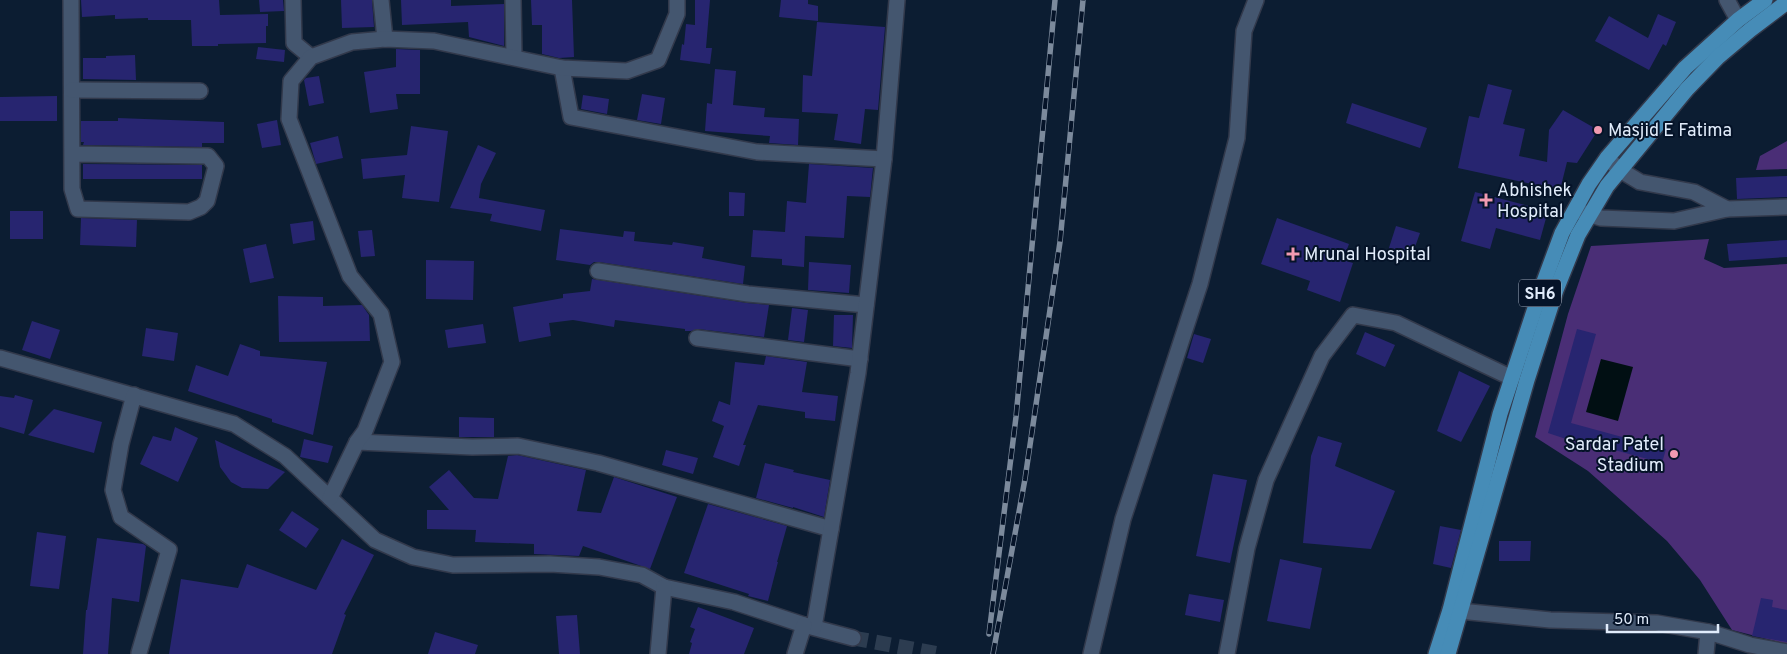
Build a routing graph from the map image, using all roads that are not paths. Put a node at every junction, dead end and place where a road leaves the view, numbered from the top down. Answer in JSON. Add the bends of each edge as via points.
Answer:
{"nodes":[{"id":1,"x":71,"y":0,"type":"edge"},
{"id":2,"x":293,"y":0,"type":"edge"},
{"id":3,"x":381,"y":0,"type":"edge"},
{"id":4,"x":513,"y":0,"type":"edge"},
{"id":5,"x":677,"y":0,"type":"edge"},
{"id":6,"x":897,"y":0,"type":"edge"},
{"id":7,"x":1256,"y":0,"type":"edge"},
{"id":8,"x":1727,"y":0,"type":"edge"},
{"id":9,"x":1765,"y":0,"type":"edge"},
{"id":10,"x":1787,"y":2,"type":"edge"},
{"id":11,"x":1738,"y":20,"type":"junction"},
{"id":12,"x":385,"y":39,"type":"junction"},
{"id":13,"x":311,"y":57,"type":"junction"},
{"id":14,"x":514,"y":57,"type":"junction"},
{"id":15,"x":562,"y":68,"type":"junction"},
{"id":16,"x":72,"y":90,"type":"junction"},
{"id":17,"x":200,"y":92,"type":"dead end"},
{"id":18,"x":72,"y":154,"type":"junction"},
{"id":19,"x":884,"y":158,"type":"junction"},
{"id":20,"x":1607,"y":158,"type":"junction"},
{"id":21,"x":1620,"y":170,"type":"junction"},
{"id":22,"x":1787,"y":208,"type":"edge"},
{"id":23,"x":1727,"y":209,"type":"junction"},
{"id":24,"x":1575,"y":210,"type":"junction"},
{"id":25,"x":1590,"y":215,"type":"junction"},
{"id":26,"x":598,"y":271,"type":"dead end"},
{"id":27,"x":866,"y":306,"type":"junction"},
{"id":28,"x":697,"y":338,"type":"dead end"},
{"id":29,"x":0,"y":358,"type":"edge"},
{"id":30,"x":860,"y":358,"type":"junction"},
{"id":31,"x":1512,"y":378,"type":"junction"},
{"id":32,"x":134,"y":395,"type":"junction"},
{"id":33,"x":357,"y":442,"type":"junction"},
{"id":34,"x":330,"y":498,"type":"junction"},
{"id":35,"x":831,"y":530,"type":"junction"},
{"id":36,"x":664,"y":588,"type":"junction"},
{"id":37,"x":1456,"y":610,"type":"junction"},
{"id":38,"x":809,"y":626,"type":"junction"},
{"id":39,"x":1708,"y":632,"type":"junction"},
{"id":40,"x":853,"y":638,"type":"tunnel mouth"},
{"id":41,"x":1787,"y":652,"type":"edge"},
{"id":42,"x":139,"y":653,"type":"edge"},
{"id":43,"x":658,"y":654,"type":"edge"},
{"id":44,"x":795,"y":654,"type":"edge"},
{"id":45,"x":1090,"y":654,"type":"edge"},
{"id":46,"x":1227,"y":654,"type":"edge"},
{"id":47,"x":1436,"y":654,"type":"edge"},
{"id":48,"x":1448,"y":654,"type":"edge"},
{"id":49,"x":1706,"y":654,"type":"edge"}],
"edges":[{"from":1,"to":16,"type":"street"},
{"from":2,"to":13,"type":"street","via":[[294,43]]},
{"from":3,"to":12,"type":"street"},
{"from":4,"to":14,"type":"street"},
{"from":5,"to":15,"type":"street","via":[[677,14],[658,60],[627,71]]},
{"from":6,"to":19,"type":"street"},
{"from":7,"to":45,"type":"street","via":[[1244,31],[1235,147],[1200,284],[1123,519]]},
{"from":8,"to":11,"type":"street"},
{"from":9,"to":11,"type":"main road","number":"SH6"},
{"from":10,"to":21,"type":"main road","via":[[1737,41],[1686,88]]},
{"from":11,"to":20,"type":"main road","number":"SH6","via":[[1685,68]]},
{"from":12,"to":13,"type":"street","via":[[352,42]]},
{"from":12,"to":14,"type":"street","via":[[434,41]]},
{"from":13,"to":33,"type":"street","via":[[291,81],[289,119],[350,276],[381,314],[392,362],[365,431]]},
{"from":14,"to":15,"type":"street"},
{"from":15,"to":19,"type":"street","via":[[572,117],[756,152]]},
{"from":16,"to":17,"type":"street"},
{"from":16,"to":18,"type":"street"},
{"from":18,"to":18,"type":"street","via":[[208,156],[216,166],[207,201],[189,212],[78,209],[72,189]]},
{"from":19,"to":27,"type":"street"},
{"from":20,"to":21,"type":"street"},
{"from":20,"to":24,"type":"main road","number":"SH6"},
{"from":21,"to":23,"type":"street","via":[[1640,182],[1694,192]]},
{"from":21,"to":25,"type":"main road"},
{"from":22,"to":23,"type":"street"},
{"from":23,"to":25,"type":"street","via":[[1674,221]]},
{"from":24,"to":25,"type":"street"},
{"from":24,"to":31,"type":"main road","number":"SH6","via":[[1562,233]]},
{"from":25,"to":37,"type":"main road","via":[[1563,270],[1547,317]]},
{"from":26,"to":27,"type":"street","via":[[748,294]]},
{"from":27,"to":30,"type":"street"},
{"from":28,"to":30,"type":"street"},
{"from":29,"to":32,"type":"street"},
{"from":30,"to":35,"type":"street"},
{"from":31,"to":37,"type":"main road","number":"SH6","via":[[1500,414]]},
{"from":31,"to":46,"type":"street","via":[[1396,323],[1352,315],[1322,356],[1266,480],[1247,548]]},
{"from":32,"to":34,"type":"street","via":[[234,424],[285,456]]},
{"from":32,"to":42,"type":"street","via":[[113,490],[121,517],[169,550]]},
{"from":33,"to":34,"type":"street"},
{"from":33,"to":35,"type":"street","via":[[472,448],[518,446],[598,463]]},
{"from":34,"to":36,"type":"street","via":[[375,540],[413,556],[453,565],[599,567],[642,575]]},
{"from":35,"to":38,"type":"street"},
{"from":36,"to":38,"type":"street","via":[[734,602]]},
{"from":36,"to":43,"type":"street"},
{"from":37,"to":39,"type":"street","via":[[1550,620],[1657,623]]},
{"from":37,"to":47,"type":"main road","number":"SH6"},
{"from":37,"to":48,"type":"main road"},
{"from":38,"to":40,"type":"street"},
{"from":38,"to":44,"type":"street"},
{"from":39,"to":41,"type":"street"},
{"from":39,"to":49,"type":"street"}]}
